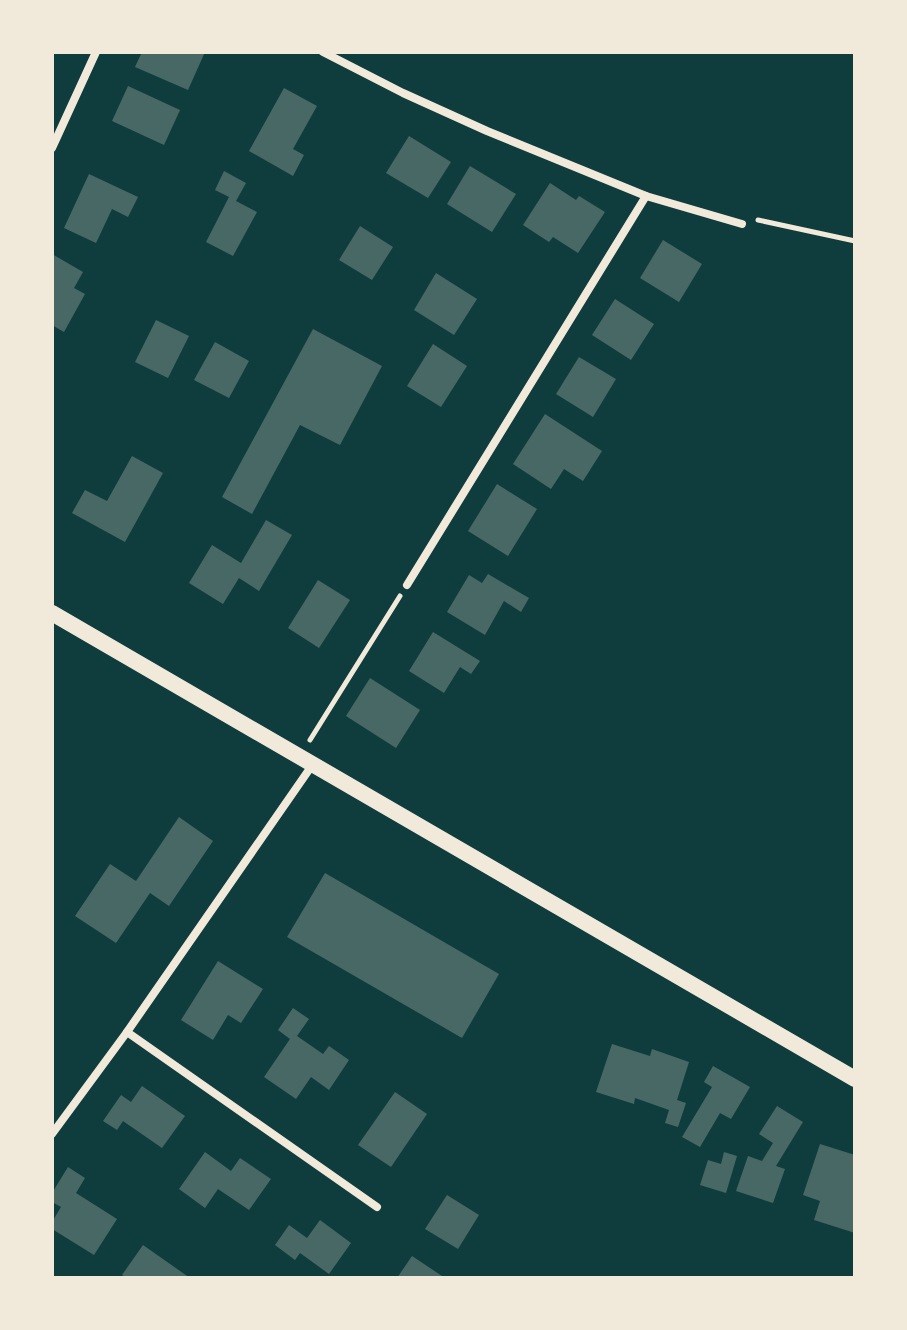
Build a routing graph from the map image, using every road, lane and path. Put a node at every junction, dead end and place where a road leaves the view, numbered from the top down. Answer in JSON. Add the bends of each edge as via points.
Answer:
{"nodes":[{"id":1,"x":96,"y":52,"type":"edge"},
{"id":2,"x":323,"y":52,"type":"edge"},
{"id":3,"x":52,"y":148,"type":"edge"},
{"id":4,"x":646,"y":196,"type":"junction"},
{"id":5,"x":742,"y":224,"type":"joint"},
{"id":6,"x":855,"y":241,"type":"edge"},
{"id":7,"x":407,"y":585,"type":"joint"},
{"id":8,"x":52,"y":613,"type":"edge"},
{"id":9,"x":310,"y":740,"type":"dead end"},
{"id":10,"x":313,"y":764,"type":"junction"},
{"id":11,"x":127,"y":1032,"type":"junction"},
{"id":12,"x":855,"y":1079,"type":"edge"},
{"id":13,"x":52,"y":1134,"type":"edge"},
{"id":14,"x":377,"y":1207,"type":"dead end"}],
"edges":[{"from":1,"to":3,"type":"street"},
{"from":2,"to":4,"type":"street","via":[[417,100]]},
{"from":4,"to":5,"type":"street"},
{"from":4,"to":7,"type":"street"},
{"from":5,"to":6,"type":"path","via":[[758,220]]},
{"from":7,"to":9,"type":"path"},
{"from":8,"to":10,"type":"main road"},
{"from":10,"to":11,"type":"street"},
{"from":10,"to":12,"type":"main road"},
{"from":11,"to":13,"type":"street"},
{"from":11,"to":14,"type":"street"}]}
